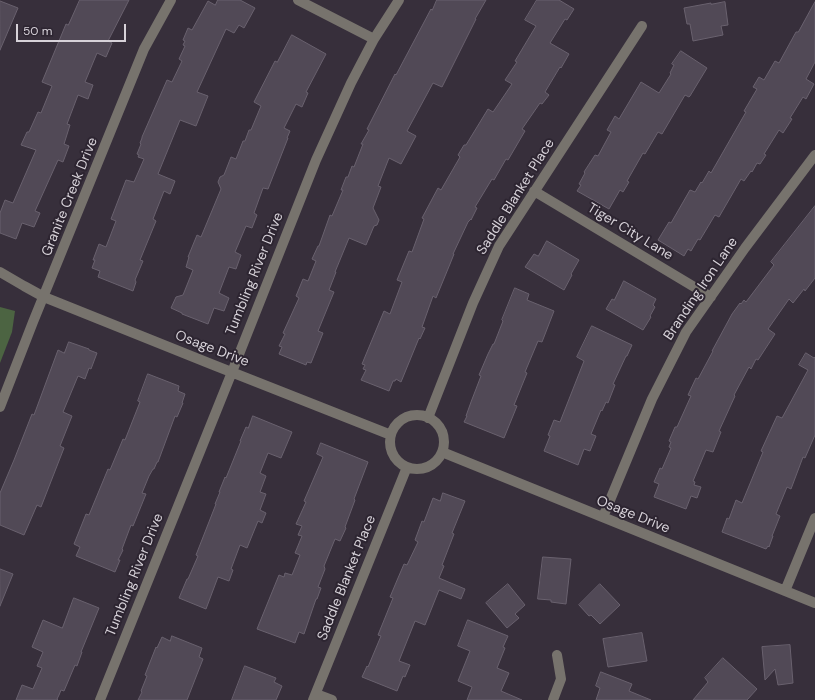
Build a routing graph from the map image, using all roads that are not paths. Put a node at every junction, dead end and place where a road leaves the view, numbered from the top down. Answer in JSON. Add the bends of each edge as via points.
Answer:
{"nodes":[{"id":1,"x":171,"y":0,"type":"edge"},
{"id":2,"x":298,"y":0,"type":"edge"},
{"id":3,"x":399,"y":0,"type":"edge"},
{"id":4,"x":642,"y":26,"type":"dead end"},
{"id":5,"x":374,"y":39,"type":"junction"},
{"id":6,"x":815,"y":155,"type":"edge"},
{"id":7,"x":534,"y":191,"type":"junction"},
{"id":8,"x":0,"y":272,"type":"edge"},
{"id":9,"x":0,"y":280,"type":"edge"},
{"id":10,"x":24,"y":286,"type":"junction"},
{"id":11,"x":711,"y":296,"type":"junction"},
{"id":12,"x":44,"y":297,"type":"junction"},
{"id":13,"x":232,"y":372,"type":"junction"},
{"id":14,"x":0,"y":407,"type":"edge"},
{"id":15,"x":428,"y":418,"type":"junction"},
{"id":16,"x":391,"y":435,"type":"junction"},
{"id":17,"x":442,"y":452,"type":"junction"},
{"id":18,"x":407,"y":467,"type":"junction"},
{"id":19,"x":603,"y":518,"type":"junction"},
{"id":20,"x":815,"y":518,"type":"edge"},
{"id":21,"x":786,"y":591,"type":"junction"},
{"id":22,"x":815,"y":603,"type":"edge"},
{"id":23,"x":557,"y":655,"type":"dead end"},
{"id":24,"x":315,"y":697,"type":"edge"},
{"id":25,"x":100,"y":700,"type":"edge"},
{"id":26,"x":332,"y":700,"type":"edge"},
{"id":27,"x":553,"y":700,"type":"edge"}],
"edges":[{"from":1,"to":12,"type":"street","name":"Granite Creek Drive","via":[[144,49]]},
{"from":2,"to":5,"type":"street"},
{"from":3,"to":5,"type":"street","name":"Tumbling River Drive"},
{"from":4,"to":7,"type":"street","name":"Saddle Blanket Place"},
{"from":5,"to":13,"type":"street","name":"Tumbling River Drive","via":[[316,160]]},
{"from":6,"to":11,"type":"street","name":"Branding Iron Lane"},
{"from":7,"to":11,"type":"street","name":"Tiger City Lane"},
{"from":7,"to":15,"type":"street","name":"Saddle Blanket Place","via":[[499,246],[473,303]]},
{"from":8,"to":10,"type":"street","name":"Osage Drive"},
{"from":9,"to":10,"type":"street","name":"Osage Drive"},
{"from":10,"to":12,"type":"street","name":"Osage Drive"},
{"from":11,"to":19,"type":"street","name":"Branding Iron Lane","via":[[686,332],[652,399]]},
{"from":12,"to":13,"type":"street","name":"Osage Drive"},
{"from":12,"to":14,"type":"street","name":"Granite Creek Drive"},
{"from":13,"to":16,"type":"street","name":"Osage Drive"},
{"from":13,"to":25,"type":"street","name":"Tumbling River Drive"},
{"from":15,"to":16,"type":"street","via":[[413,415],[406,418],[399,422]]},
{"from":15,"to":17,"type":"street","via":[[439,426],[442,432]]},
{"from":16,"to":18,"type":"street","via":[[391,450],[400,463]]},
{"from":17,"to":18,"type":"street","via":[[428,466],[414,469]]},
{"from":17,"to":19,"type":"street","name":"Osage Drive"},
{"from":18,"to":24,"type":"street","name":"Saddle Blanket Place"},
{"from":19,"to":21,"type":"street","name":"Osage Drive"},
{"from":20,"to":21,"type":"street"},
{"from":21,"to":22,"type":"street","name":"Osage Drive"},
{"from":23,"to":27,"type":"street","via":[[561,679]]},
{"from":24,"to":26,"type":"street"}]}
